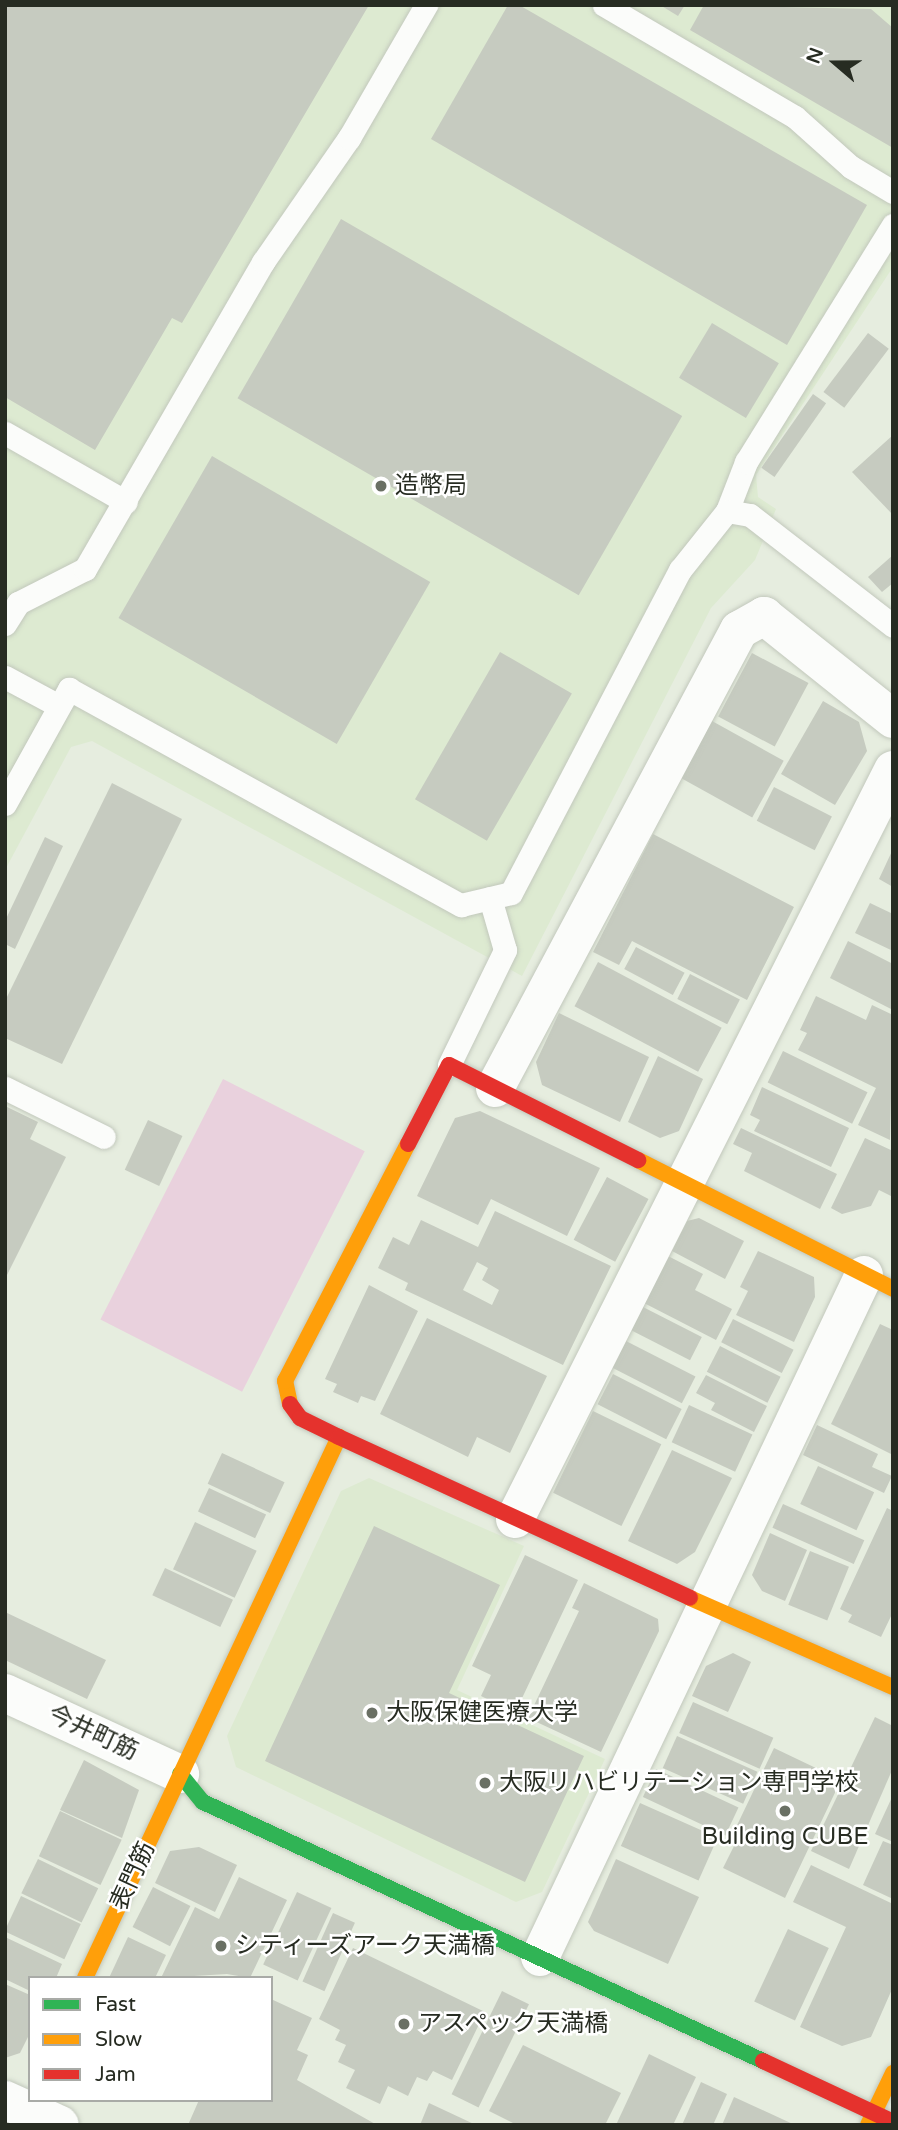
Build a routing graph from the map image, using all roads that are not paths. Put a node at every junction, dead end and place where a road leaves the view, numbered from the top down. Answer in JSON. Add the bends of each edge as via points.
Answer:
{"nodes":[{"id":1,"x":426,"y":5,"type":"edge"},
{"id":2,"x":604,"y":5,"type":"edge"},
{"id":3,"x":893,"y":192,"type":"edge"},
{"id":4,"x":893,"y":225,"type":"edge"},
{"id":5,"x":5,"y":433,"type":"edge"},
{"id":6,"x":126,"y":502,"type":"junction"},
{"id":7,"x":727,"y":512,"type":"junction"},
{"id":8,"x":5,"y":624,"type":"edge"},
{"id":9,"x":893,"y":626,"type":"edge"},
{"id":10,"x":5,"y":677,"type":"edge"},
{"id":11,"x":59,"y":706,"type":"junction"},
{"id":12,"x":893,"y":719,"type":"edge"},
{"id":13,"x":893,"y":770,"type":"edge"},
{"id":14,"x":5,"y":804,"type":"edge"},
{"id":15,"x":490,"y":898,"type":"junction"},
{"id":16,"x":449,"y":1065,"type":"junction"},
{"id":17,"x":5,"y":1088,"type":"edge"},
{"id":18,"x":495,"y":1088,"type":"junction"},
{"id":19,"x":104,"y":1137,"type":"dead end"},
{"id":20,"x":687,"y":1182,"type":"junction"},
{"id":21,"x":878,"y":1282,"type":"edge"},
{"id":22,"x":339,"y":1437,"type":"junction"},
{"id":23,"x":514,"y":1519,"type":"junction"},
{"id":24,"x":707,"y":1601,"type":"junction"},
{"id":25,"x":893,"y":1686,"type":"edge"},
{"id":26,"x":5,"y":1693,"type":"edge"},
{"id":27,"x":180,"y":1774,"type":"junction"},
{"id":28,"x":540,"y":1957,"type":"junction"},
{"id":29,"x":86,"y":1976,"type":"edge"},
{"id":30,"x":893,"y":2073,"type":"edge"},
{"id":31,"x":12,"y":2100,"type":"edge"},
{"id":32,"x":871,"y":2119,"type":"edge"},
{"id":33,"x":893,"y":2122,"type":"edge"},
{"id":34,"x":60,"y":2125,"type":"edge"}],
"edges":[{"from":1,"to":6,"type":"lane","via":[[349,138],[263,262]]},
{"from":2,"to":3,"type":"lane","via":[[795,117],[851,167]]},
{"from":4,"to":7,"type":"lane","via":[[747,462]]},
{"from":5,"to":6,"type":"lane"},
{"from":6,"to":8,"type":"lane","via":[[85,569],[18,603]]},
{"from":7,"to":9,"type":"lane","via":[[750,515]]},
{"from":7,"to":15,"type":"lane","via":[[680,570],[511,893]]},
{"from":10,"to":11,"type":"lane"},
{"from":11,"to":14,"type":"lane"},
{"from":11,"to":15,"type":"lane","via":[[69,689],[461,905]]},
{"from":12,"to":18,"type":"street","via":[[764,616],[739,630]]},
{"from":13,"to":20,"type":"street"},
{"from":15,"to":16,"type":"lane","via":[[505,950]]},
{"from":16,"to":18,"type":"street"},
{"from":16,"to":22,"type":"street","via":[[285,1381],[290,1409]]},
{"from":17,"to":19,"type":"lane"},
{"from":18,"to":20,"type":"street"},
{"from":20,"to":21,"type":"street"},
{"from":20,"to":23,"type":"street"},
{"from":21,"to":24,"type":"street"},
{"from":22,"to":23,"type":"street"},
{"from":22,"to":27,"type":"street","name":"表門筋"},
{"from":23,"to":24,"type":"street","via":[[677,1595]]},
{"from":24,"to":25,"type":"street"},
{"from":24,"to":28,"type":"street"},
{"from":26,"to":27,"type":"street","name":"今井町筋"},
{"from":27,"to":28,"type":"street","via":[[203,1802]]},
{"from":27,"to":29,"type":"street","name":"表門筋"},
{"from":28,"to":32,"type":"street"},
{"from":30,"to":32,"type":"street"},
{"from":31,"to":34,"type":"street"},
{"from":32,"to":33,"type":"street"}]}
